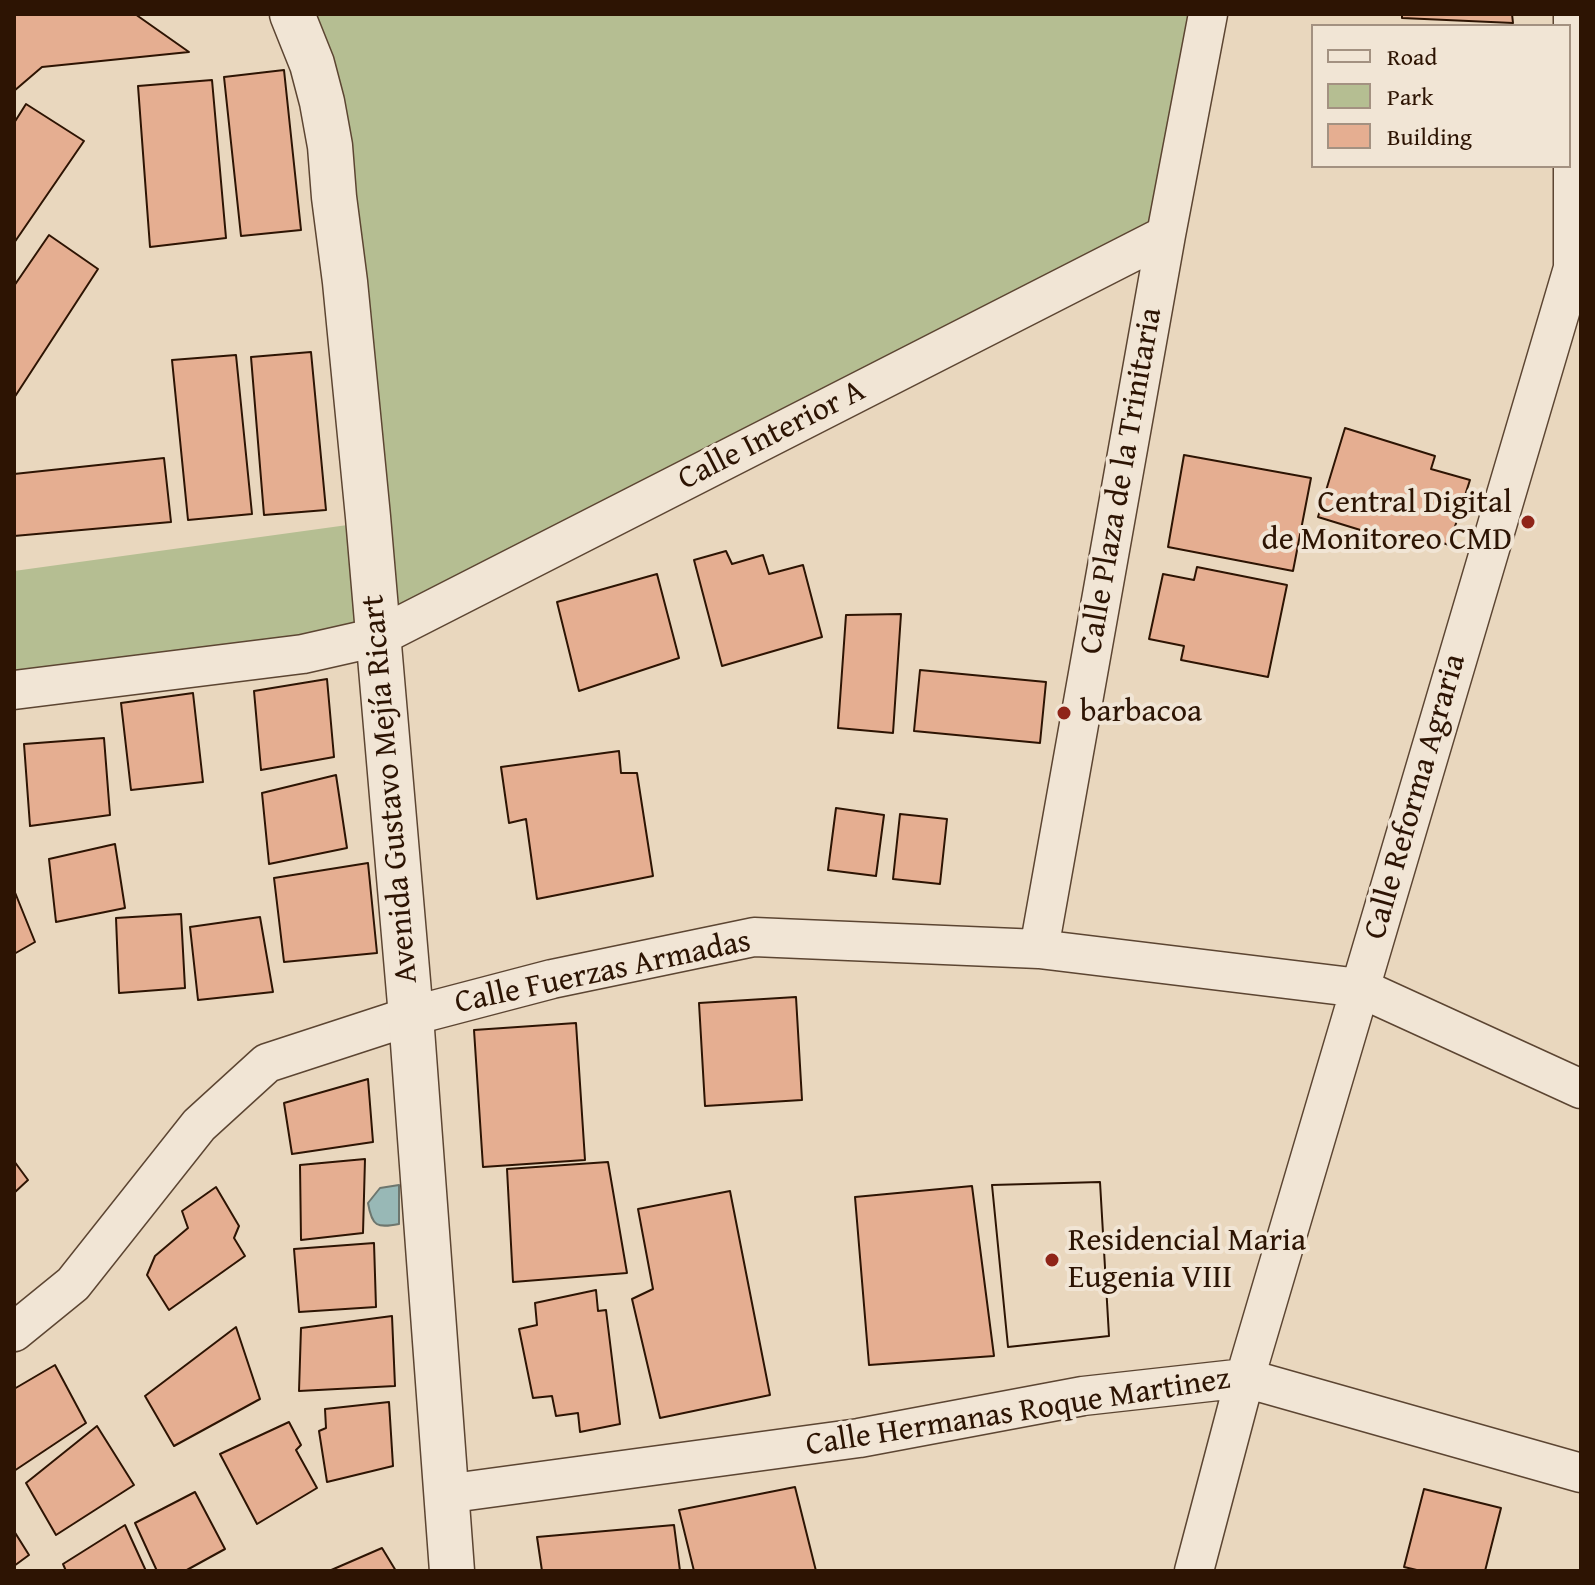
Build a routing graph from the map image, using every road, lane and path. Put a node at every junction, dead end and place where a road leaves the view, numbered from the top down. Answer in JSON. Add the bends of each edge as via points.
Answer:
{"nodes":[{"id":1,"x":292,"y":14,"type":"edge"},
{"id":2,"x":1208,"y":14,"type":"edge"},
{"id":3,"x":1573,"y":14,"type":"edge"},
{"id":4,"x":1166,"y":235,"type":"junction"},
{"id":5,"x":1577,"y":268,"type":"edge"},
{"id":6,"x":378,"y":637,"type":"junction"},
{"id":7,"x":14,"y":690,"type":"edge"},
{"id":8,"x":1039,"y":949,"type":"junction"},
{"id":9,"x":1360,"y":988,"type":"junction"},
{"id":10,"x":411,"y":1016,"type":"junction"},
{"id":11,"x":1581,"y":1089,"type":"edge"},
{"id":12,"x":14,"y":1332,"type":"edge"},
{"id":13,"x":1245,"y":1378,"type":"junction"},
{"id":14,"x":1581,"y":1473,"type":"edge"},
{"id":15,"x":445,"y":1494,"type":"junction"},
{"id":16,"x":452,"y":1571,"type":"edge"},
{"id":17,"x":1194,"y":1571,"type":"edge"}],
"edges":[{"from":1,"to":6,"type":"street","name":"Avenida Gustavo Mejía Ricart","via":[[312,64],[330,146]]},
{"from":2,"to":4,"type":"street","name":"Calle Plaza de la Trinitaria"},
{"from":3,"to":5,"type":"street","name":"Calle Reforma Agraria"},
{"from":4,"to":6,"type":"street","name":"Calle Interior A"},
{"from":4,"to":8,"type":"street","name":"Calle Plaza de la Trinitaria"},
{"from":5,"to":9,"type":"street","name":"Calle Reforma Agraria"},
{"from":6,"to":7,"type":"street","name":"Calle Interior A","via":[[303,654]]},
{"from":6,"to":10,"type":"street","name":"Avenida Gustavo Mejía Ricart"},
{"from":8,"to":9,"type":"street","name":"Calle Fuerzas Armadas"},
{"from":8,"to":10,"type":"street","name":"Calle Fuerzas Armadas","via":[[754,937],[552,979]]},
{"from":9,"to":11,"type":"street","name":"Calle Fuerzas Armadas"},
{"from":9,"to":13,"type":"street","name":"Calle Reforma Agraria"},
{"from":10,"to":12,"type":"street","name":"Calle Fuerzas Armadas","via":[[267,1063],[199,1125],[73,1284]]},
{"from":10,"to":15,"type":"street","name":"Avenida Gustavo Mejía Ricart"},
{"from":13,"to":14,"type":"street","name":"Calle Hermanas Roque Martinez"},
{"from":13,"to":15,"type":"street","name":"Calle Hermanas Roque Martinez","via":[[1083,1396],[859,1438]]},
{"from":13,"to":17,"type":"street","name":"Calle Reforma Agraria"},
{"from":15,"to":16,"type":"street","name":"Avenida Gustavo Mejía Ricart"}]}
